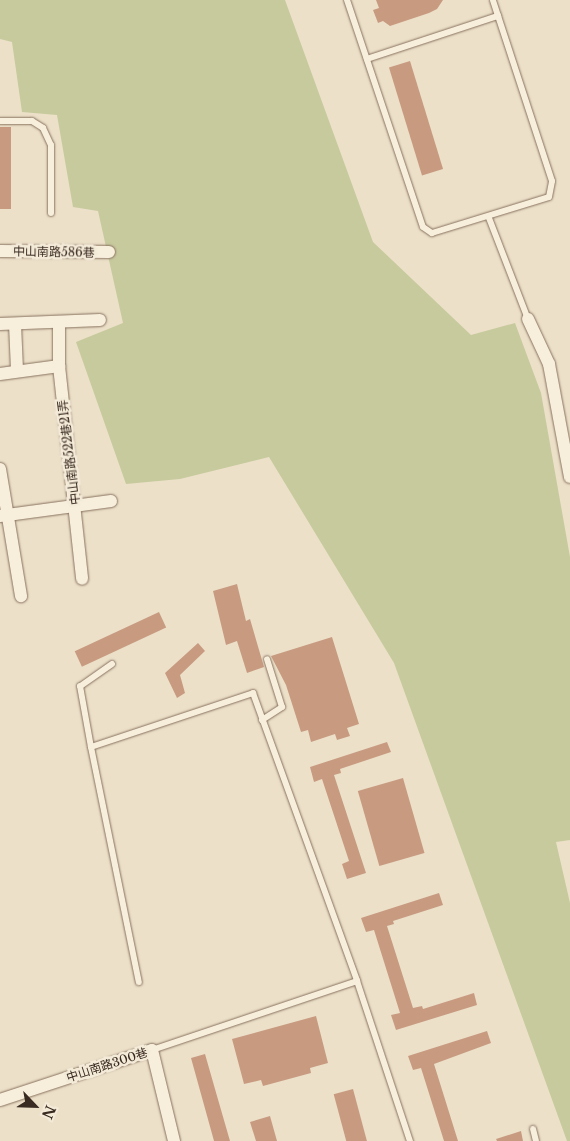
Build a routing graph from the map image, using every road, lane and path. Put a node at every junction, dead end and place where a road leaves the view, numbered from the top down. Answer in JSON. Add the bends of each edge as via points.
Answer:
{"nodes":[{"id":1,"x":347,"y":0,"type":"edge"},
{"id":2,"x":493,"y":0,"type":"edge"},
{"id":3,"x":498,"y":16,"type":"junction"},
{"id":4,"x":367,"y":59,"type":"junction"},
{"id":5,"x":0,"y":121,"type":"edge"},
{"id":6,"x":51,"y":214,"type":"dead end"},
{"id":7,"x":489,"y":218,"type":"junction"},
{"id":8,"x":0,"y":251,"type":"edge"},
{"id":9,"x":109,"y":252,"type":"dead end"},
{"id":10,"x":100,"y":320,"type":"dead end"},
{"id":11,"x":528,"y":320,"type":"joint"},
{"id":12,"x":59,"y":322,"type":"junction"},
{"id":13,"x":0,"y":324,"type":"edge"},
{"id":14,"x":15,"y":324,"type":"junction"},
{"id":15,"x":59,"y":366,"type":"junction"},
{"id":16,"x":18,"y":369,"type":"junction"},
{"id":17,"x":0,"y":374,"type":"edge"},
{"id":18,"x":0,"y":469,"type":"edge"},
{"id":19,"x":570,"y":477,"type":"edge"},
{"id":20,"x":111,"y":501,"type":"dead end"},
{"id":21,"x":76,"y":506,"type":"junction"},
{"id":22,"x":4,"y":516,"type":"edge"},
{"id":23,"x":82,"y":579,"type":"dead end"},
{"id":24,"x":21,"y":596,"type":"dead end"},
{"id":25,"x":267,"y":659,"type":"dead end"},
{"id":26,"x":112,"y":664,"type":"dead end"},
{"id":27,"x":262,"y":720,"type":"junction"},
{"id":28,"x":91,"y":747,"type":"junction"},
{"id":29,"x":357,"y":981,"type":"junction"},
{"id":30,"x":139,"y":982,"type":"dead end"},
{"id":31,"x":152,"y":1050,"type":"junction"},
{"id":32,"x":0,"y":1100,"type":"edge"},
{"id":33,"x":533,"y":1129,"type":"dead end"},
{"id":34,"x":174,"y":1141,"type":"edge"},
{"id":35,"x":410,"y":1141,"type":"edge"},
{"id":36,"x":536,"y":1141,"type":"edge"}],
"edges":[{"from":1,"to":4,"type":"lane"},
{"from":2,"to":3,"type":"lane"},
{"from":3,"to":4,"type":"lane"},
{"from":3,"to":7,"type":"lane","via":[[552,181],[549,197]]},
{"from":4,"to":7,"type":"lane","via":[[422,227],[432,233]]},
{"from":5,"to":6,"type":"lane","via":[[32,121],[43,128],[51,145]]},
{"from":7,"to":11,"type":"lane"},
{"from":8,"to":9,"type":"street","name":"中山南路586巷"},
{"from":10,"to":12,"type":"street"},
{"from":11,"to":19,"type":"street","via":[[549,364]]},
{"from":12,"to":14,"type":"street"},
{"from":12,"to":15,"type":"street","name":"中山南路522巷21弄"},
{"from":13,"to":14,"type":"street"},
{"from":14,"to":16,"type":"street"},
{"from":15,"to":16,"type":"street"},
{"from":15,"to":21,"type":"street","name":"中山南路522巷21弄"},
{"from":16,"to":17,"type":"street"},
{"from":18,"to":22,"type":"street"},
{"from":20,"to":21,"type":"street"},
{"from":21,"to":22,"type":"street"},
{"from":21,"to":23,"type":"street","name":"中山南路522巷21弄"},
{"from":22,"to":24,"type":"street"},
{"from":25,"to":27,"type":"lane","via":[[282,707]]},
{"from":26,"to":28,"type":"lane","via":[[80,686]]},
{"from":27,"to":28,"type":"lane","via":[[253,693]]},
{"from":27,"to":29,"type":"lane"},
{"from":28,"to":30,"type":"lane"},
{"from":29,"to":31,"type":"lane"},
{"from":29,"to":35,"type":"lane"},
{"from":31,"to":32,"type":"street","name":"中山南路300巷"},
{"from":31,"to":34,"type":"street","name":"中山南路300巷"},
{"from":33,"to":36,"type":"lane"}]}
